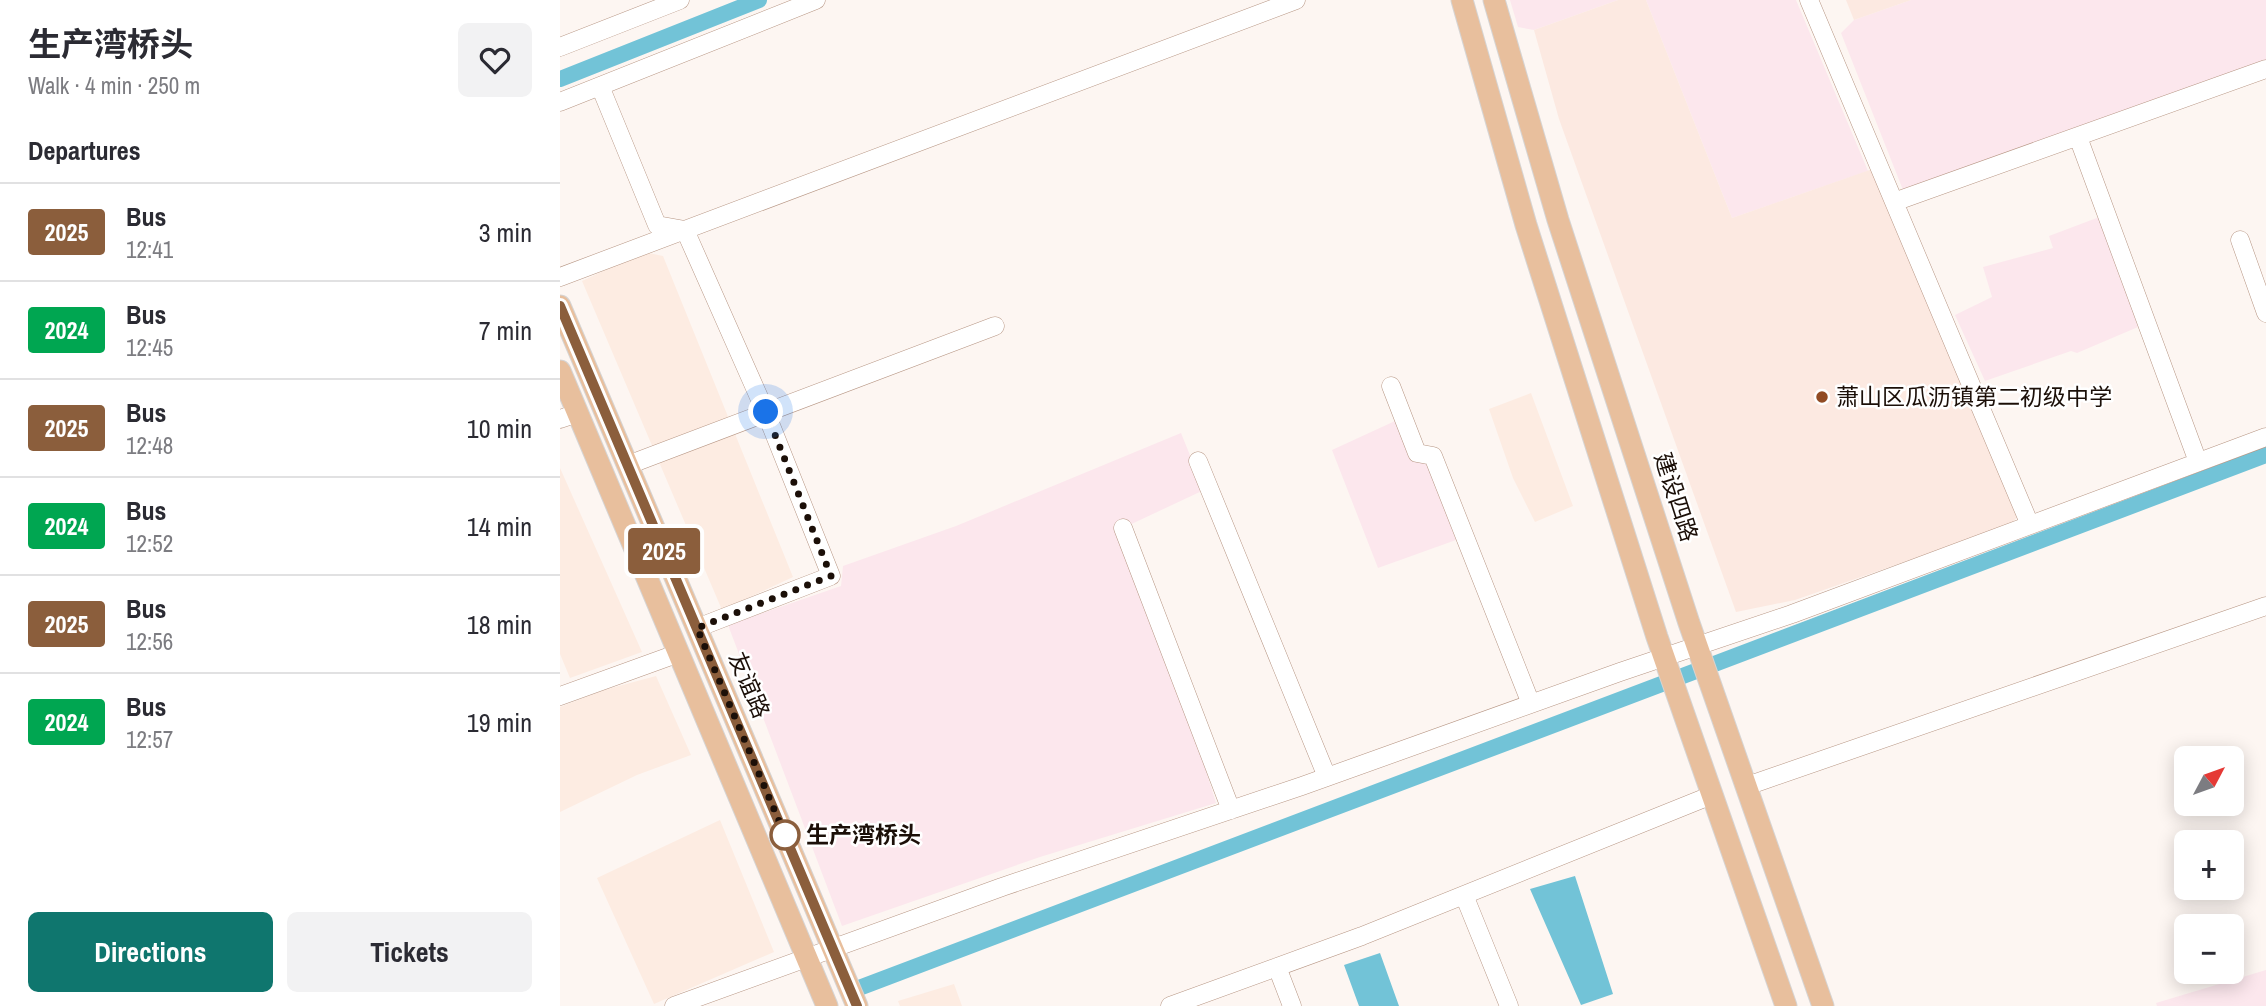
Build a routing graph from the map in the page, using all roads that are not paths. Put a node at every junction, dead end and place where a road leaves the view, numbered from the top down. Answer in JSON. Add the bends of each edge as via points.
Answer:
{"nodes":[{"id":1,"x":680,"y":0,"type":"edge"},
{"id":2,"x":816,"y":0,"type":"edge"},
{"id":3,"x":1296,"y":0,"type":"edge"},
{"id":4,"x":1462,"y":0,"type":"edge"},
{"id":5,"x":1494,"y":0,"type":"edge"},
{"id":6,"x":1809,"y":0,"type":"edge"},
{"id":7,"x":560,"y":47,"type":"edge"},
{"id":8,"x":2266,"y":69,"type":"edge"},
{"id":9,"x":600,"y":86,"type":"junction"},
{"id":10,"x":560,"y":102,"type":"edge"},
{"id":11,"x":2078,"y":137,"type":"junction"},
{"id":12,"x":1894,"y":202,"type":"junction"},
{"id":13,"x":685,"y":230,"type":"junction"},
{"id":14,"x":2240,"y":240,"type":"dead end"},
{"id":15,"x":560,"y":277,"type":"edge"},
{"id":16,"x":560,"y":306,"type":"edge"},
{"id":17,"x":2266,"y":313,"type":"edge"},
{"id":18,"x":995,"y":326,"type":"dead end"},
{"id":19,"x":560,"y":371,"type":"edge"},
{"id":20,"x":1391,"y":386,"type":"dead end"},
{"id":21,"x":766,"y":412,"type":"junction"},
{"id":22,"x":569,"y":416,"type":"edge"},
{"id":23,"x":2266,"y":437,"type":"edge"},
{"id":24,"x":1198,"y":461,"type":"dead end"},
{"id":25,"x":2198,"y":462,"type":"junction"},
{"id":26,"x":628,"y":465,"type":"junction"},
{"id":27,"x":2030,"y":525,"type":"junction"},
{"id":28,"x":1122,"y":528,"type":"dead end"},
{"id":29,"x":2266,"y":606,"type":"edge"},
{"id":30,"x":697,"y":628,"type":"junction"},
{"id":31,"x":679,"y":653,"type":"junction"},
{"id":32,"x":560,"y":696,"type":"edge"},
{"id":33,"x":1531,"y":704,"type":"junction"},
{"id":34,"x":1327,"y":777,"type":"junction"},
{"id":35,"x":1747,"y":786,"type":"junction"},
{"id":36,"x":1712,"y":795,"type":"junction"},
{"id":37,"x":1231,"y":810,"type":"junction"},
{"id":38,"x":1464,"y":895,"type":"junction"},
{"id":39,"x":807,"y":958,"type":"junction"},
{"id":40,"x":837,"y":959,"type":"junction"},
{"id":41,"x":1278,"y":967,"type":"junction"},
{"id":42,"x":674,"y":1006,"type":"edge"},
{"id":43,"x":827,"y":1006,"type":"edge"},
{"id":44,"x":857,"y":1006,"type":"edge"},
{"id":45,"x":1170,"y":1006,"type":"edge"},
{"id":46,"x":1292,"y":1006,"type":"edge"},
{"id":47,"x":1510,"y":1006,"type":"edge"},
{"id":48,"x":1786,"y":1006,"type":"edge"},
{"id":49,"x":1823,"y":1006,"type":"edge"}],
"edges":[{"from":1,"to":7,"type":"street"},
{"from":2,"to":9,"type":"street"},
{"from":3,"to":13,"type":"street"},
{"from":4,"to":36,"type":"main road","via":[[1526,225]]},
{"from":5,"to":35,"type":"main road","name":"建设四路","via":[[1558,220]]},
{"from":6,"to":12,"type":"street"},
{"from":8,"to":11,"type":"street"},
{"from":9,"to":10,"type":"street"},
{"from":9,"to":13,"type":"street","via":[[657,225]]},
{"from":11,"to":12,"type":"street"},
{"from":11,"to":25,"type":"street"},
{"from":12,"to":27,"type":"street"},
{"from":13,"to":15,"type":"street"},
{"from":13,"to":21,"type":"street"},
{"from":14,"to":17,"type":"street"},
{"from":16,"to":26,"type":"main road","name":"友谊路"},
{"from":18,"to":21,"type":"street"},
{"from":19,"to":22,"type":"main road"},
{"from":20,"to":33,"type":"street","via":[[1417,453],[1433,456]]},
{"from":21,"to":26,"type":"street"},
{"from":21,"to":30,"type":"street","via":[[831,576]]},
{"from":22,"to":31,"type":"main road"},
{"from":23,"to":25,"type":"street"},
{"from":24,"to":34,"type":"street"},
{"from":25,"to":27,"type":"street"},
{"from":26,"to":30,"type":"main road","name":"友谊路"},
{"from":27,"to":33,"type":"street"},
{"from":28,"to":37,"type":"street"},
{"from":29,"to":35,"type":"street"},
{"from":30,"to":40,"type":"main road","name":"友谊路"},
{"from":31,"to":32,"type":"street"},
{"from":31,"to":39,"type":"main road"},
{"from":33,"to":34,"type":"street"},
{"from":34,"to":37,"type":"street"},
{"from":35,"to":49,"type":"main road","name":"建设四路"},
{"from":36,"to":38,"type":"street"},
{"from":36,"to":48,"type":"main road"},
{"from":37,"to":40,"type":"street","via":[[1002,887]]},
{"from":38,"to":41,"type":"street"},
{"from":38,"to":47,"type":"street"},
{"from":39,"to":40,"type":"street"},
{"from":39,"to":42,"type":"street"},
{"from":39,"to":43,"type":"main road"},
{"from":40,"to":44,"type":"main road","name":"友谊路"},
{"from":41,"to":45,"type":"street"},
{"from":41,"to":46,"type":"street"}]}
